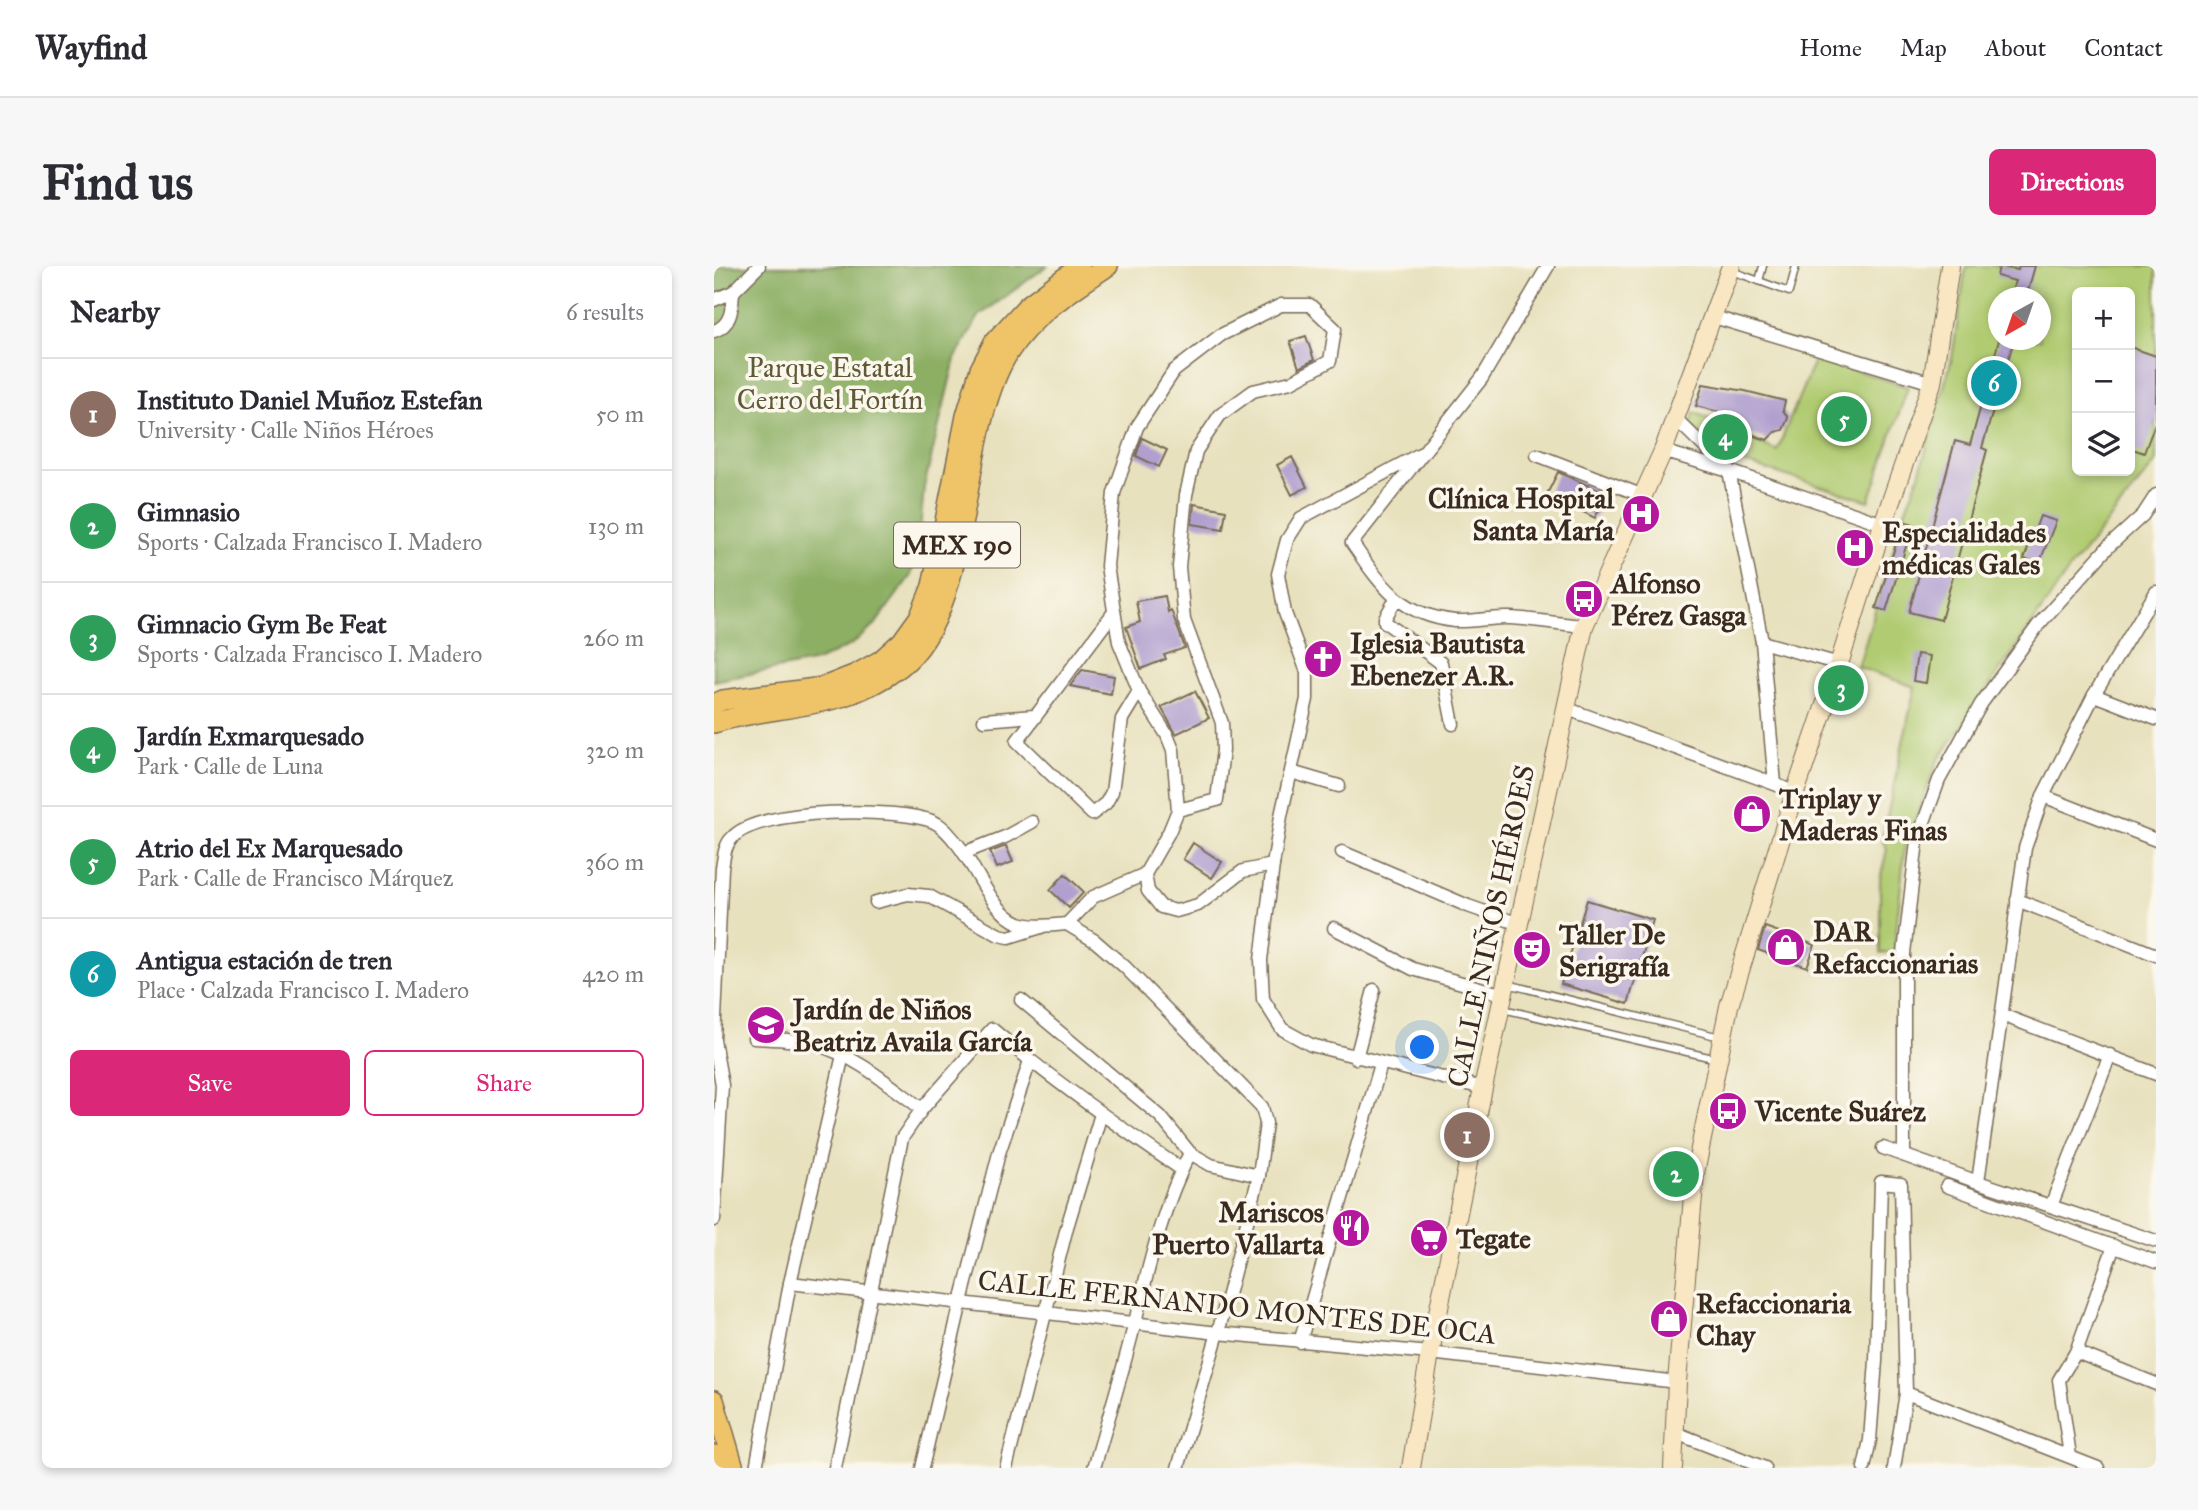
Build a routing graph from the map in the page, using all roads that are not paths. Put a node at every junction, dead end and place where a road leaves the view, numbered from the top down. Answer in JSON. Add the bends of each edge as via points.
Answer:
{"nodes":[{"id":1,"x":759,"y":266,"type":"edge"},
{"id":2,"x":1080,"y":266,"type":"edge"},
{"id":3,"x":1108,"y":266,"type":"edge"},
{"id":4,"x":1548,"y":266,"type":"edge"},
{"id":5,"x":1763,"y":266,"type":"edge"},
{"id":6,"x":1797,"y":266,"type":"edge"},
{"id":7,"x":1950,"y":266,"type":"edge"},
{"id":8,"x":1731,"y":268,"type":"edge"},
{"id":9,"x":1759,"y":281,"type":"junction"},
{"id":10,"x":733,"y":292,"type":"junction"},
{"id":11,"x":714,"y":300,"type":"edge"},
{"id":12,"x":1714,"y":317,"type":"junction"},
{"id":13,"x":714,"y":331,"type":"edge"},
{"id":14,"x":1933,"y":383,"type":"junction"},
{"id":15,"x":1675,"y":418,"type":"junction"},
{"id":16,"x":1662,"y":451,"type":"junction"},
{"id":17,"x":1420,"y":454,"type":"junction"},
{"id":18,"x":1537,"y":455,"type":"dead end"},
{"id":19,"x":1729,"y":471,"type":"junction"},
{"id":20,"x":1641,"y":495,"type":"junction"},
{"id":21,"x":2156,"y":495,"type":"edge"},
{"id":22,"x":2150,"y":517,"type":"edge"},
{"id":23,"x":1883,"y":524,"type":"junction"},
{"id":24,"x":1396,"y":599,"type":"junction"},
{"id":25,"x":2154,"y":599,"type":"edge"},
{"id":26,"x":1114,"y":612,"type":"junction"},
{"id":27,"x":1584,"y":626,"type":"junction"},
{"id":28,"x":1762,"y":642,"type":"junction"},
{"id":29,"x":1839,"y":664,"type":"junction"},
{"id":30,"x":1139,"y":691,"type":"junction"},
{"id":31,"x":2094,"y":695,"type":"junction"},
{"id":32,"x":714,"y":704,"type":"edge"},
{"id":33,"x":1565,"y":708,"type":"junction"},
{"id":34,"x":1034,"y":716,"type":"junction"},
{"id":35,"x":2156,"y":719,"type":"edge"},
{"id":36,"x":984,"y":720,"type":"dead end"},
{"id":37,"x":714,"y":723,"type":"edge"},
{"id":38,"x":1453,"y":724,"type":"dead end"},
{"id":39,"x":1291,"y":772,"type":"junction"},
{"id":40,"x":1775,"y":784,"type":"junction"},
{"id":41,"x":1339,"y":786,"type":"dead end"},
{"id":42,"x":1794,"y":793,"type":"junction"},
{"id":43,"x":2043,"y":796,"type":"junction"},
{"id":44,"x":1178,"y":810,"type":"junction"},
{"id":45,"x":1032,"y":822,"type":"dead end"},
{"id":46,"x":2156,"y":839,"type":"edge"},
{"id":47,"x":966,"y":852,"type":"junction"},
{"id":48,"x":1342,"y":852,"type":"dead end"},
{"id":49,"x":1273,"y":865,"type":"junction"},
{"id":50,"x":1145,"y":874,"type":"junction"},
{"id":51,"x":2017,"y":900,"type":"junction"},
{"id":52,"x":876,"y":902,"type":"dead end"},
{"id":53,"x":1519,"y":923,"type":"junction"},
{"id":54,"x":1067,"y":924,"type":"junction"},
{"id":55,"x":1044,"y":926,"type":"junction"},
{"id":56,"x":1334,"y":928,"type":"dead end"},
{"id":57,"x":2156,"y":955,"type":"edge"},
{"id":58,"x":1374,"y":990,"type":"dead end"},
{"id":59,"x":1503,"y":996,"type":"junction"},
{"id":60,"x":1021,"y":1000,"type":"dead end"},
{"id":61,"x":2002,"y":1015,"type":"junction"},
{"id":62,"x":754,"y":1038,"type":"dead end"},
{"id":63,"x":1722,"y":1038,"type":"junction"},
{"id":64,"x":843,"y":1055,"type":"junction"},
{"id":65,"x":2110,"y":1055,"type":"junction"},
{"id":66,"x":1356,"y":1058,"type":"junction"},
{"id":67,"x":1717,"y":1059,"type":"junction"},
{"id":68,"x":1030,"y":1061,"type":"junction"},
{"id":69,"x":1381,"y":1064,"type":"junction"},
{"id":70,"x":2156,"y":1074,"type":"edge"},
{"id":71,"x":1483,"y":1088,"type":"junction"},
{"id":72,"x":922,"y":1109,"type":"junction"},
{"id":73,"x":1101,"y":1114,"type":"junction"},
{"id":74,"x":1883,"y":1148,"type":"dead end"},
{"id":75,"x":1190,"y":1153,"type":"junction"},
{"id":76,"x":1903,"y":1155,"type":"junction"},
{"id":77,"x":1181,"y":1169,"type":"junction"},
{"id":78,"x":1259,"y":1176,"type":"junction"},
{"id":79,"x":1978,"y":1182,"type":"junction"},
{"id":80,"x":1947,"y":1186,"type":"dead end"},
{"id":81,"x":2051,"y":1206,"type":"junction"},
{"id":82,"x":714,"y":1220,"type":"edge"},
{"id":83,"x":2156,"y":1240,"type":"edge"},
{"id":84,"x":2114,"y":1246,"type":"junction"},
{"id":85,"x":2156,"y":1262,"type":"edge"},
{"id":86,"x":790,"y":1283,"type":"junction"},
{"id":87,"x":869,"y":1292,"type":"junction"},
{"id":88,"x":961,"y":1302,"type":"junction"},
{"id":89,"x":1046,"y":1312,"type":"junction"},
{"id":90,"x":1135,"y":1322,"type":"junction"},
{"id":91,"x":1218,"y":1333,"type":"junction"},
{"id":92,"x":1300,"y":1342,"type":"junction"},
{"id":93,"x":2076,"y":1352,"type":"junction"},
{"id":94,"x":1430,"y":1353,"type":"junction"},
{"id":95,"x":1677,"y":1382,"type":"junction"},
{"id":96,"x":2156,"y":1384,"type":"edge"},
{"id":97,"x":1906,"y":1394,"type":"junction"},
{"id":98,"x":714,"y":1400,"type":"edge"},
{"id":99,"x":1676,"y":1433,"type":"junction"},
{"id":100,"x":714,"y":1455,"type":"edge"},
{"id":101,"x":2070,"y":1456,"type":"junction"},
{"id":102,"x":718,"y":1468,"type":"edge"},
{"id":103,"x":734,"y":1468,"type":"edge"},
{"id":104,"x":756,"y":1468,"type":"edge"},
{"id":105,"x":835,"y":1468,"type":"edge"},
{"id":106,"x":922,"y":1468,"type":"edge"},
{"id":107,"x":1006,"y":1468,"type":"edge"},
{"id":108,"x":1094,"y":1468,"type":"edge"},
{"id":109,"x":1178,"y":1468,"type":"edge"},
{"id":110,"x":1411,"y":1468,"type":"edge"},
{"id":111,"x":1673,"y":1468,"type":"edge"},
{"id":112,"x":1765,"y":1468,"type":"edge"},
{"id":113,"x":1864,"y":1468,"type":"edge"},
{"id":114,"x":1894,"y":1468,"type":"edge"},
{"id":115,"x":2098,"y":1468,"type":"edge"}],
"edges":[{"from":1,"to":10,"type":"street"},
{"from":2,"to":32,"type":"main road","number":"MEX 190","via":[[1028,305],[994,342],[980,369],[932,586],[920,616],[902,642],[881,660],[823,687]]},
{"from":3,"to":37,"type":"main road","number":"MEX 190","via":[[1039,316],[999,369],[985,407],[951,573],[936,622],[923,645],[900,667],[831,702]]},
{"from":4,"to":17,"type":"street","via":[[1482,378]]},
{"from":5,"to":9,"type":"lane"},
{"from":6,"to":9,"type":"lane","via":[[1789,292]]},
{"from":7,"to":14,"type":"main road"},
{"from":8,"to":9,"type":"lane"},
{"from":8,"to":12,"type":"main road","name":"CALLE NIÑOS HÉROES"},
{"from":10,"to":11,"type":"street"},
{"from":10,"to":13,"type":"street","via":[[729,318]]},
{"from":12,"to":14,"type":"street"},
{"from":12,"to":15,"type":"main road","name":"CALLE NIÑOS HÉROES"},
{"from":14,"to":23,"type":"main road"},
{"from":15,"to":16,"type":"main road","name":"CALLE NIÑOS HÉROES"},
{"from":15,"to":19,"type":"street"},
{"from":16,"to":19,"type":"street"},
{"from":16,"to":20,"type":"main road","name":"CALLE NIÑOS HÉROES"},
{"from":17,"to":24,"type":"street","via":[[1352,543]]},
{"from":17,"to":39,"type":"street","via":[[1301,519],[1287,540],[1278,574],[1285,614],[1307,672],[1307,699]]},
{"from":18,"to":20,"type":"street"},
{"from":19,"to":23,"type":"street"},
{"from":19,"to":28,"type":"street"},
{"from":20,"to":27,"type":"main road","name":"CALLE NIÑOS HÉROES"},
{"from":21,"to":22,"type":"street"},
{"from":22,"to":76,"type":"street","via":[[2109,546],[2039,624],[1981,704],[1939,780],[1917,841],[1904,953]]},
{"from":23,"to":29,"type":"main road"},
{"from":24,"to":27,"type":"street","via":[[1428,616],[1457,621],[1508,618]]},
{"from":24,"to":38,"type":"street","via":[[1385,622],[1441,663]]},
{"from":25,"to":31,"type":"street"},
{"from":26,"to":30,"type":"street","via":[[1119,642]]},
{"from":26,"to":34,"type":"street"},
{"from":26,"to":44,"type":"street","via":[[1107,566],[1114,493],[1137,427],[1174,371],[1221,335],[1281,305],[1310,305],[1335,329],[1329,361],[1291,382],[1253,391],[1220,415],[1196,451],[1186,495],[1179,567],[1184,620],[1222,723],[1223,750],[1217,800]]},
{"from":27,"to":33,"type":"main road","name":"CALLE NIÑOS HÉROES"},
{"from":28,"to":29,"type":"street"},
{"from":28,"to":40,"type":"street"},
{"from":29,"to":42,"type":"main road"},
{"from":30,"to":34,"type":"street","via":[[1122,719],[1112,792],[1092,814],[1017,741]]},
{"from":30,"to":44,"type":"street","via":[[1173,750]]},
{"from":31,"to":35,"type":"street"},
{"from":31,"to":43,"type":"street"},
{"from":33,"to":40,"type":"street"},
{"from":33,"to":53,"type":"main road","name":"CALLE NIÑOS HÉROES"},
{"from":34,"to":36,"type":"street"},
{"from":39,"to":41,"type":"street"},
{"from":39,"to":49,"type":"street"},
{"from":40,"to":42,"type":"street"},
{"from":42,"to":63,"type":"main road"},
{"from":43,"to":46,"type":"street"},
{"from":43,"to":51,"type":"street","via":[[2025,848]]},
{"from":44,"to":50,"type":"street"},
{"from":45,"to":47,"type":"street"},
{"from":47,"to":55,"type":"street","via":[[990,895],[1008,915],[1019,923]]},
{"from":47,"to":82,"type":"street","via":[[943,828],[906,815],[808,813],[766,821],[731,838],[722,868],[714,1040],[722,1085]]},
{"from":48,"to":53,"type":"street"},
{"from":49,"to":50,"type":"street","via":[[1243,871],[1198,905],[1176,911],[1161,907],[1148,891]]},
{"from":49,"to":66,"type":"street","via":[[1261,960],[1263,999],[1282,1029],[1311,1045]]},
{"from":50,"to":54,"type":"street","via":[[1098,894]]},
{"from":51,"to":57,"type":"street"},
{"from":51,"to":61,"type":"street"},
{"from":52,"to":55,"type":"street","via":[[908,894],[929,896],[1009,937]]},
{"from":53,"to":59,"type":"main road","name":"CALLE NIÑOS HÉROES"},
{"from":54,"to":55,"type":"street"},
{"from":54,"to":78,"type":"street","via":[[1125,967],[1262,1107],[1266,1123]]},
{"from":56,"to":59,"type":"street","via":[[1413,969]]},
{"from":58,"to":66,"type":"street"},
{"from":59,"to":63,"type":"lane"},
{"from":59,"to":67,"type":"lane"},
{"from":59,"to":71,"type":"main road","name":"CALLE NIÑOS HÉROES"},
{"from":60,"to":75,"type":"street","via":[[1160,1116]]},
{"from":61,"to":65,"type":"street"},
{"from":61,"to":79,"type":"street"},
{"from":62,"to":64,"type":"street","via":[[814,1044]]},
{"from":63,"to":67,"type":"main road"},
{"from":64,"to":72,"type":"street"},
{"from":64,"to":86,"type":"street"},
{"from":65,"to":70,"type":"street"},
{"from":65,"to":81,"type":"street"},
{"from":66,"to":69,"type":"street"},
{"from":67,"to":95,"type":"main road","via":[[1695,1172]]},
{"from":68,"to":72,"type":"street","via":[[992,1029]]},
{"from":68,"to":73,"type":"street"},
{"from":68,"to":88,"type":"street","via":[[999,1153]]},
{"from":69,"to":71,"type":"street"},
{"from":69,"to":92,"type":"street"},
{"from":71,"to":94,"type":"main road","name":"CALLE NIÑOS HÉROES"},
{"from":72,"to":87,"type":"street","via":[[902,1139]]},
{"from":73,"to":77,"type":"street"},
{"from":73,"to":89,"type":"street"},
{"from":74,"to":76,"type":"street"},
{"from":75,"to":77,"type":"street"},
{"from":75,"to":78,"type":"street","via":[[1210,1165]]},
{"from":76,"to":79,"type":"street"},
{"from":77,"to":90,"type":"street","via":[[1147,1269]]},
{"from":78,"to":91,"type":"street"},
{"from":79,"to":81,"type":"street"},
{"from":80,"to":84,"type":"street"},
{"from":81,"to":83,"type":"street"},
{"from":84,"to":85,"type":"street"},
{"from":84,"to":93,"type":"street"},
{"from":86,"to":87,"type":"street","name":"CALLE FERNANDO MONTES DE OCA"},
{"from":86,"to":104,"type":"street"},
{"from":87,"to":88,"type":"street","name":"CALLE FERNANDO MONTES DE OCA"},
{"from":87,"to":105,"type":"street"},
{"from":88,"to":89,"type":"street","name":"CALLE FERNANDO MONTES DE OCA"},
{"from":88,"to":106,"type":"street"},
{"from":89,"to":90,"type":"street","name":"CALLE FERNANDO MONTES DE OCA"},
{"from":89,"to":107,"type":"street"},
{"from":90,"to":91,"type":"street","name":"CALLE FERNANDO MONTES DE OCA"},
{"from":90,"to":108,"type":"street"},
{"from":91,"to":92,"type":"street","name":"CALLE FERNANDO MONTES DE OCA"},
{"from":91,"to":109,"type":"street"},
{"from":92,"to":94,"type":"street","name":"CALLE FERNANDO MONTES DE OCA"},
{"from":93,"to":96,"type":"street"},
{"from":93,"to":101,"type":"street","via":[[2059,1380]]},
{"from":94,"to":95,"type":"street","name":"CALLE FERNANDO MONTES DE OCA"},
{"from":94,"to":110,"type":"main road","name":"CALLE NIÑOS HÉROES"},
{"from":95,"to":99,"type":"main road"},
{"from":97,"to":101,"type":"street"},
{"from":97,"to":113,"type":"street","via":[[1901,1184],[1881,1182],[1876,1361]]},
{"from":97,"to":114,"type":"street"},
{"from":98,"to":103,"type":"main road"},
{"from":99,"to":111,"type":"main road"},
{"from":99,"to":112,"type":"street"},
{"from":100,"to":102,"type":"main road"},
{"from":101,"to":115,"type":"street"}]}
